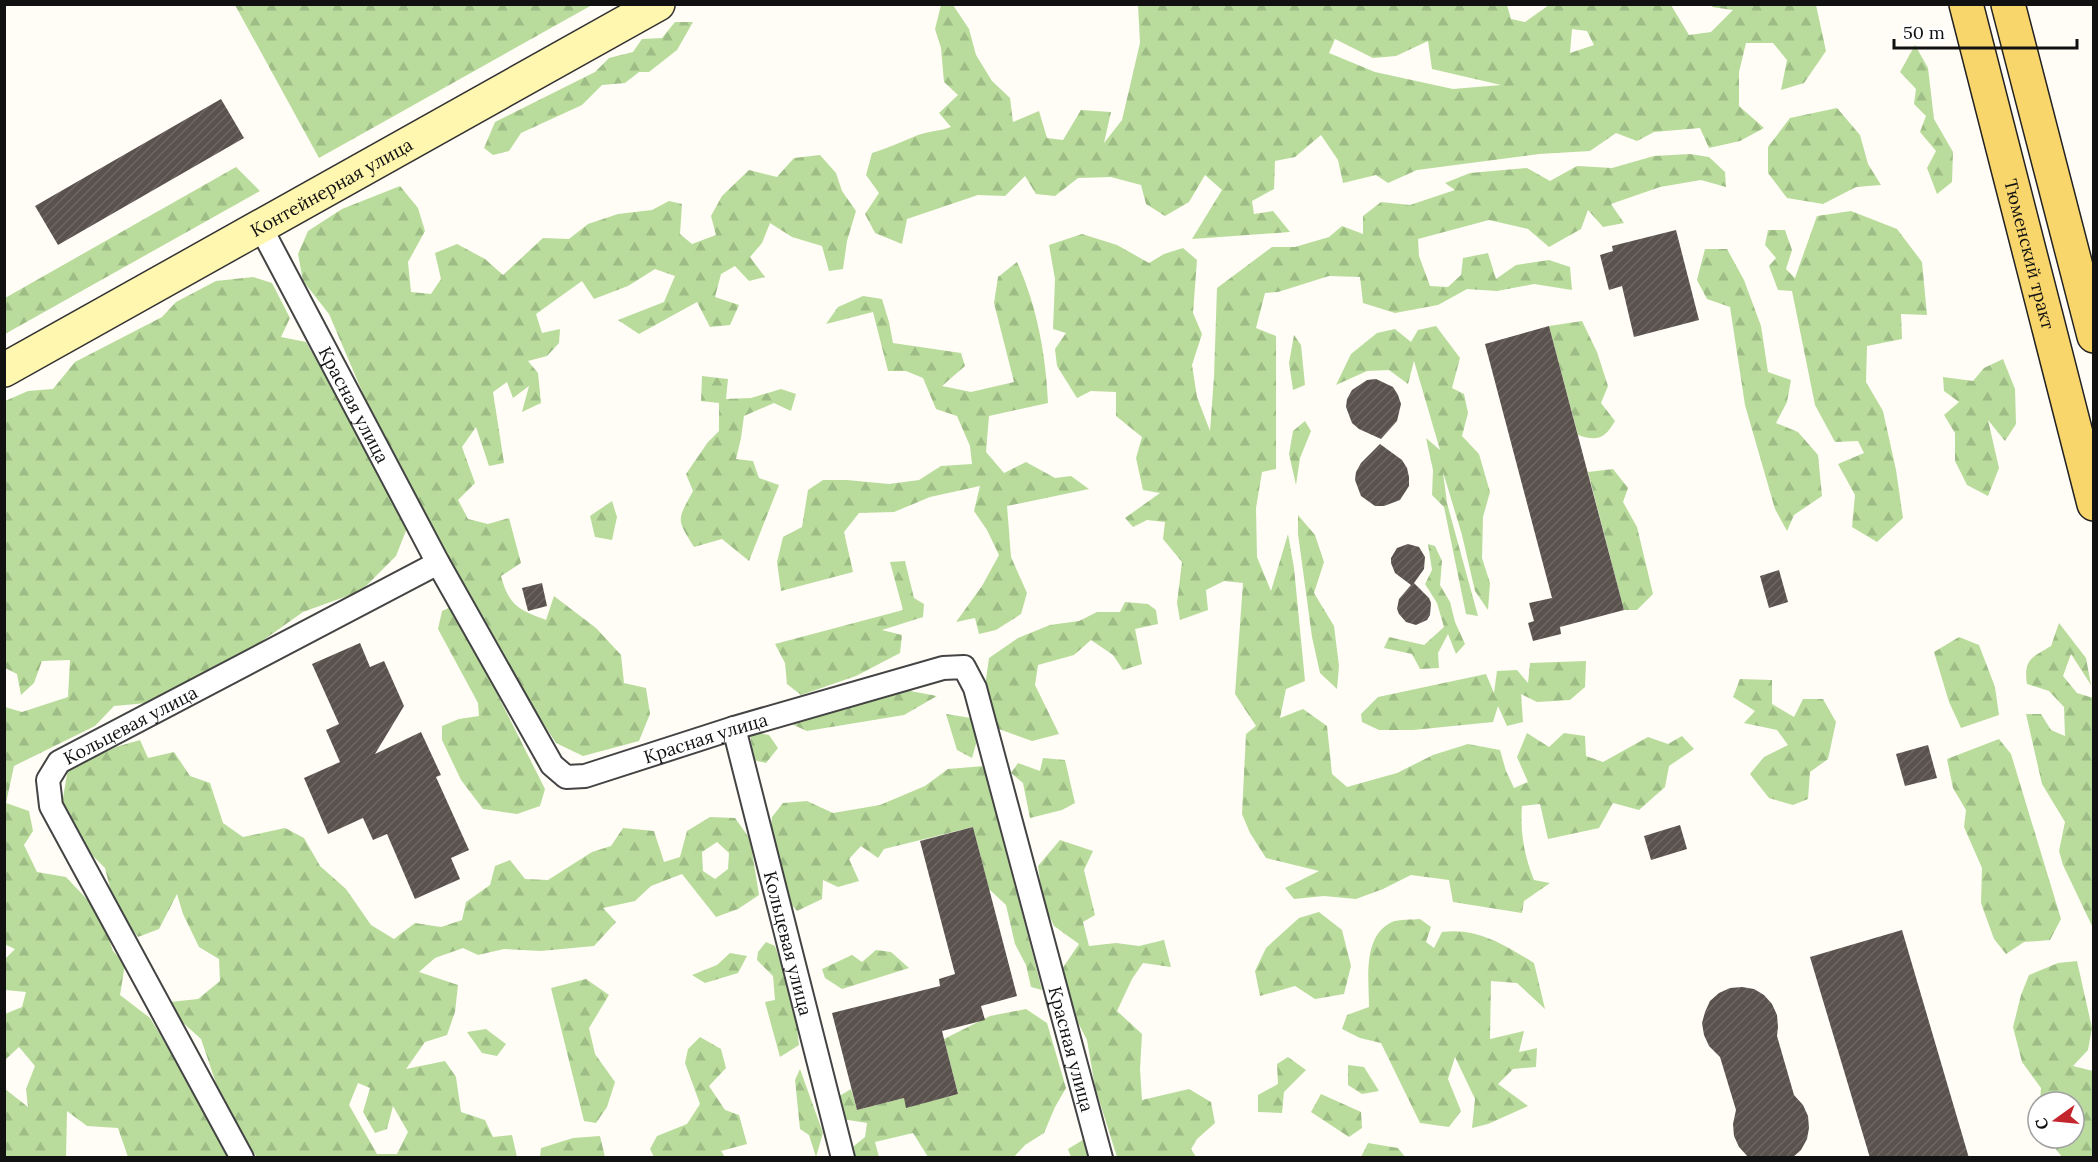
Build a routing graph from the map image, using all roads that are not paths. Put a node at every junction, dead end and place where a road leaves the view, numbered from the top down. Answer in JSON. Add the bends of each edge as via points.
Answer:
{"nodes":[{"id":1,"x":658,"y":4,"type":"edge"},
{"id":2,"x":1966,"y":4,"type":"edge"},
{"id":3,"x":2008,"y":4,"type":"edge"},
{"id":4,"x":260,"y":226,"type":"junction"},
{"id":5,"x":2094,"y":336,"type":"edge"},
{"id":6,"x":4,"y":370,"type":"edge"},
{"id":7,"x":2094,"y":504,"type":"edge"},
{"id":8,"x":438,"y":563,"type":"junction"},
{"id":9,"x":734,"y":729,"type":"junction"},
{"id":10,"x":242,"y":1158,"type":"edge"},
{"id":11,"x":843,"y":1158,"type":"edge"},
{"id":12,"x":1101,"y":1158,"type":"edge"}],
"edges":[{"from":1,"to":4,"type":"street","name":"Контейнерная улица"},
{"from":2,"to":7,"type":"main road","name":"Тюменский тракт"},
{"from":3,"to":5,"type":"main road"},
{"from":4,"to":6,"type":"street","name":"Контейнерная улица"},
{"from":4,"to":8,"type":"street","name":"Красная улица"},
{"from":8,"to":9,"type":"street","name":"Красная улица","via":[[552,765],[566,777],[585,776]]},
{"from":8,"to":10,"type":"street","name":"Кольцевая улица","via":[[59,762],[48,780],[51,806]]},
{"from":9,"to":11,"type":"street","name":"Кольцевая улица"},
{"from":9,"to":12,"type":"street","name":"Красная улица","via":[[943,668],[964,667],[975,688]]}]}
